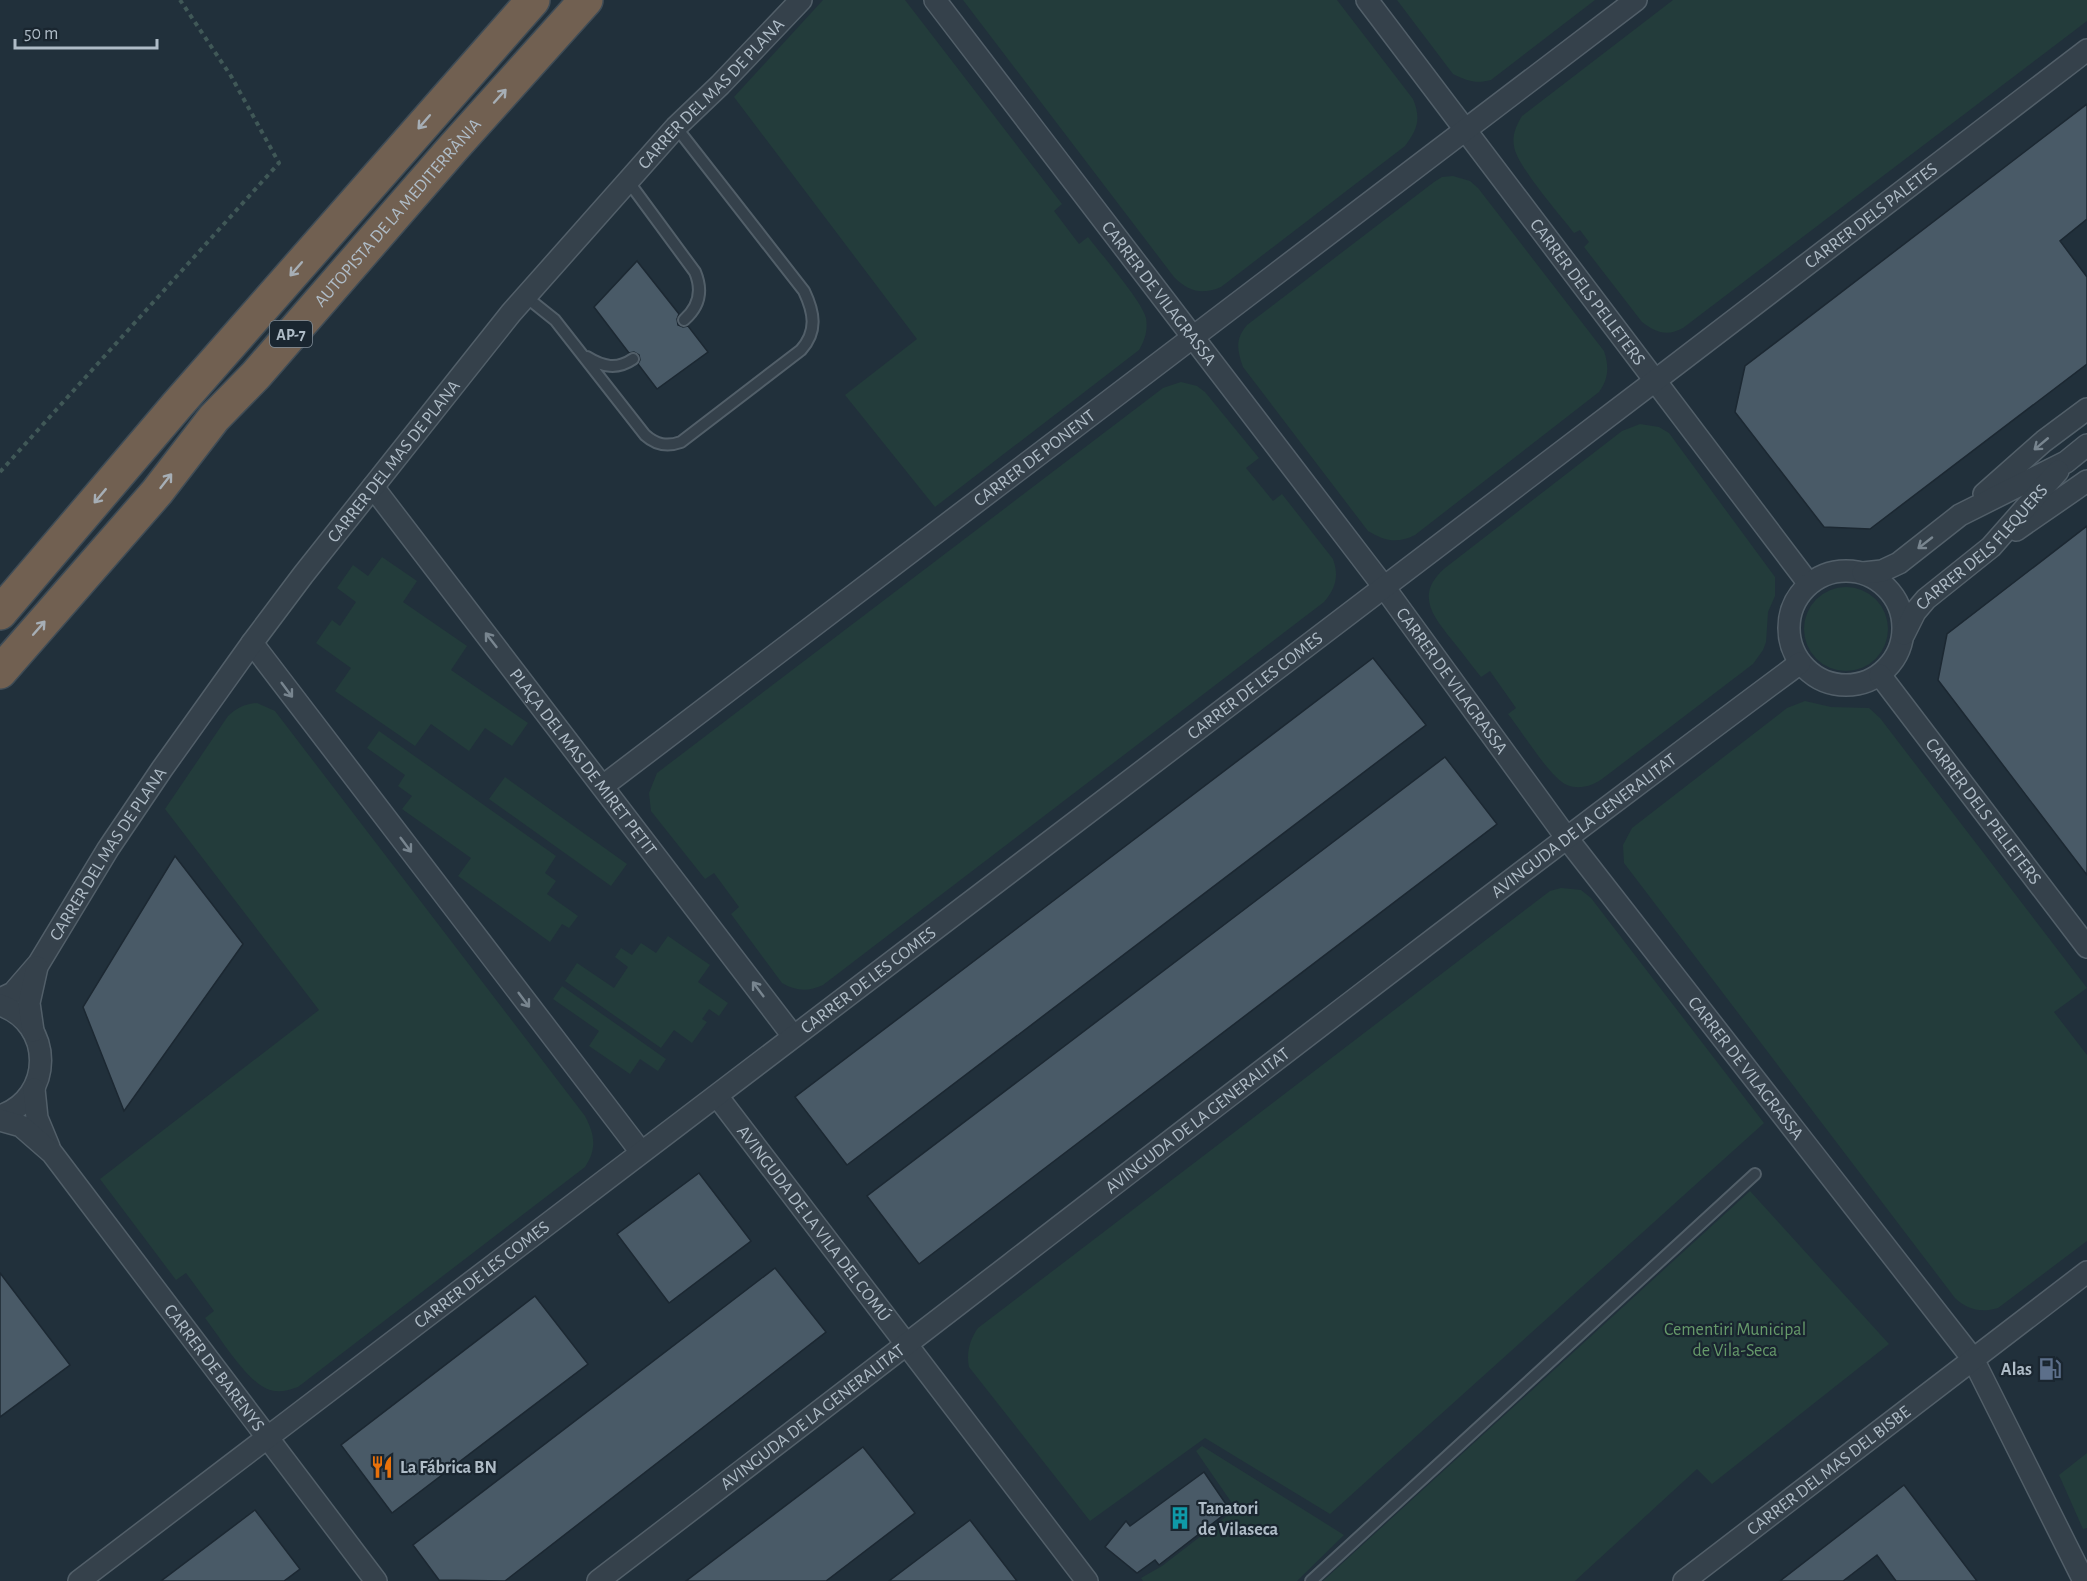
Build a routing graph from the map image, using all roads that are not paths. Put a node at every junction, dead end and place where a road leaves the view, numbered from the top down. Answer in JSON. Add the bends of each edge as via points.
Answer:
{"nodes":[{"id":1,"x":533,"y":0,"type":"edge"},
{"id":2,"x":586,"y":0,"type":"edge"},
{"id":3,"x":801,"y":0,"type":"edge"},
{"id":4,"x":935,"y":0,"type":"edge"},
{"id":5,"x":1367,"y":0,"type":"edge"},
{"id":6,"x":1635,"y":0,"type":"edge"},
{"id":7,"x":2087,"y":50,"type":"edge"},
{"id":8,"x":676,"y":127,"type":"junction"},
{"id":9,"x":1466,"y":130,"type":"junction"},
{"id":10,"x":628,"y":181,"type":"junction"},
{"id":11,"x":525,"y":296,"type":"junction"},
{"id":12,"x":684,"y":320,"type":"dead end"},
{"id":13,"x":1192,"y":337,"type":"junction"},
{"id":14,"x":578,"y":349,"type":"junction"},
{"id":15,"x":633,"y":358,"type":"dead end"},
{"id":16,"x":1656,"y":380,"type":"junction"},
{"id":17,"x":2087,"y":409,"type":"edge"},
{"id":18,"x":2087,"y":445,"type":"edge"},
{"id":19,"x":2066,"y":462,"type":"junction"},
{"id":20,"x":2087,"y":481,"type":"edge"},
{"id":21,"x":373,"y":487,"type":"junction"},
{"id":22,"x":1960,"y":515,"type":"junction"},
{"id":23,"x":1991,"y":547,"type":"junction"},
{"id":24,"x":1863,"y":573,"type":"junction"},
{"id":25,"x":1809,"y":584,"type":"junction"},
{"id":26,"x":1384,"y":587,"type":"junction"},
{"id":27,"x":0,"y":613,"type":"edge"},
{"id":28,"x":1904,"y":634,"type":"junction"},
{"id":29,"x":252,"y":643,"type":"junction"},
{"id":30,"x":1800,"y":663,"type":"junction"},
{"id":31,"x":0,"y":672,"type":"edge"},
{"id":32,"x":1880,"y":675,"type":"junction"},
{"id":33,"x":603,"y":786,"type":"junction"},
{"id":34,"x":1566,"y":837,"type":"junction"},
{"id":35,"x":2087,"y":947,"type":"edge"},
{"id":36,"x":39,"y":963,"type":"junction"},
{"id":37,"x":0,"y":999,"type":"edge"},
{"id":38,"x":0,"y":1005,"type":"edge"},
{"id":39,"x":33,"y":1031,"type":"junction"},
{"id":40,"x":794,"y":1036,"type":"junction"},
{"id":41,"x":34,"y":1089,"type":"junction"},
{"id":42,"x":717,"y":1096,"type":"junction"},
{"id":43,"x":0,"y":1118,"type":"edge"},
{"id":44,"x":641,"y":1152,"type":"junction"},
{"id":45,"x":52,"y":1153,"type":"junction"},
{"id":46,"x":1755,"y":1174,"type":"dead end"},
{"id":47,"x":2087,"y":1272,"type":"edge"},
{"id":48,"x":908,"y":1345,"type":"junction"},
{"id":49,"x":1973,"y":1359,"type":"junction"},
{"id":50,"x":268,"y":1436,"type":"junction"},
{"id":51,"x":79,"y":1581,"type":"edge"},
{"id":52,"x":376,"y":1581,"type":"edge"},
{"id":53,"x":598,"y":1581,"type":"edge"},
{"id":54,"x":1087,"y":1581,"type":"edge"},
{"id":55,"x":1311,"y":1581,"type":"edge"},
{"id":56,"x":1684,"y":1581,"type":"edge"},
{"id":57,"x":2084,"y":1581,"type":"edge"}],
"edges":[{"from":1,"to":27,"type":"highway","number":"AP-7","one_way":true,"via":[[193,386]]},
{"from":31,"to":2,"type":"highway","name":"AUTOPISTA DE LA MEDITERRÀNIA","number":"AP-7","one_way":true,"via":[[157,492],[214,418]]},
{"from":3,"to":8,"type":"street","name":"CARRER DEL MAS DE PLANA"},
{"from":4,"to":13,"type":"street","name":"CARRER DE VILAGRASSA"},
{"from":5,"to":9,"type":"street","name":"CARRER DELS PELLETERS"},
{"from":6,"to":9,"type":"street","name":"CARRER DE PONENT"},
{"from":7,"to":16,"type":"street","name":"CARRER DELS PALETES"},
{"from":8,"to":10,"type":"street","name":"CARRER DEL MAS DE PLANA"},
{"from":8,"to":14,"type":"lane","via":[[804,291],[813,314],[812,334],[801,350],[691,435],[665,446],[645,435]]},
{"from":9,"to":13,"type":"street","name":"CARRER DE PONENT"},
{"from":9,"to":16,"type":"street","name":"CARRER DELS PELLETERS"},
{"from":10,"to":11,"type":"street","name":"CARRER DEL MAS DE PLANA"},
{"from":10,"to":12,"type":"lane","via":[[695,272],[698,300]]},
{"from":11,"to":14,"type":"lane","via":[[555,320]]},
{"from":11,"to":21,"type":"street","name":"CARRER DEL MAS DE PLANA"},
{"from":13,"to":26,"type":"street","name":"CARRER DE VILAGRASSA"},
{"from":13,"to":33,"type":"street","name":"CARRER DE PONENT"},
{"from":14,"to":15,"type":"lane","via":[[599,364],[609,366],[626,364]]},
{"from":16,"to":25,"type":"street","name":"CARRER DELS PELLETERS"},
{"from":16,"to":26,"type":"street","name":"CARRER DE LES COMES"},
{"from":17,"to":22,"type":"street","one_way":true},
{"from":18,"to":19,"type":"street","name":"CARRER DELS FLEQUERS"},
{"from":19,"to":22,"type":"street","name":"CARRER DELS FLEQUERS"},
{"from":19,"to":23,"type":"street","name":"CARRER DELS FLEQUERS"},
{"from":20,"to":23,"type":"street"},
{"from":21,"to":29,"type":"street","name":"CARRER DEL MAS DE PLANA"},
{"from":33,"to":21,"type":"street","name":"PLAÇA DEL MAS DE MIRET PETIT","one_way":true},
{"from":22,"to":24,"type":"street","name":"CARRER DELS FLEQUERS","one_way":true,"via":[[1899,563],[1882,571]]},
{"from":23,"to":28,"type":"street","name":"CARRER DELS FLEQUERS","via":[[1926,599]]},
{"from":24,"to":25,"type":"street","via":[[1844,571]]},
{"from":24,"to":28,"type":"street","via":[[1881,582],[1894,597],[1902,615]]},
{"from":25,"to":30,"type":"street","via":[[1790,613],[1788,631]]},
{"from":26,"to":34,"type":"street","name":"CARRER DE VILAGRASSA"},
{"from":26,"to":40,"type":"street","name":"CARRER DE LES COMES"},
{"from":28,"to":32,"type":"street","via":[[1892,664]]},
{"from":29,"to":36,"type":"street","name":"CARRER DEL MAS DE PLANA","via":[[120,831]]},
{"from":29,"to":44,"type":"street","one_way":true},
{"from":30,"to":32,"type":"street","via":[[1829,684],[1856,685]]},
{"from":30,"to":34,"type":"street","name":"AVINGUDA DE LA GENERALITAT"},
{"from":32,"to":35,"type":"street","name":"CARRER DELS PELLETERS"},
{"from":40,"to":33,"type":"street","name":"PLAÇA DEL MAS DE MIRET PETIT","one_way":true},
{"from":34,"to":48,"type":"street","name":"AVINGUDA DE LA GENERALITAT"},
{"from":34,"to":49,"type":"street","name":"CARRER DE VILAGRASSA"},
{"from":36,"to":37,"type":"street","name":"CARRER DEL MAS DE PLANA","via":[[13,993]]},
{"from":36,"to":39,"type":"street","name":"CARRER DEL MAS DE PLANA","via":[[29,1003]]},
{"from":38,"to":39,"type":"street","via":[[20,1016]]},
{"from":39,"to":41,"type":"street","name":"CARRER DEL MAS DE PLANA","via":[[40,1050],[40,1070]]},
{"from":40,"to":42,"type":"street","name":"CARRER DE LES COMES"},
{"from":41,"to":43,"type":"street","via":[[23,1103]]},
{"from":41,"to":45,"type":"street","name":"CARRER DE BARENYS","via":[[37,1118]]},
{"from":42,"to":44,"type":"street","name":"CARRER DE LES COMES"},
{"from":42,"to":48,"type":"street","name":"AVINGUDA DE LA VILA DEL COMÚ"},
{"from":43,"to":45,"type":"street","name":"CARRER DE BARENYS","via":[[21,1126]]},
{"from":44,"to":50,"type":"street","name":"CARRER DE LES COMES"},
{"from":45,"to":50,"type":"street","name":"CARRER DE BARENYS"},
{"from":46,"to":55,"type":"lane"},
{"from":47,"to":49,"type":"street","name":"CARRER DEL MAS DEL BISBE"},
{"from":48,"to":53,"type":"street","name":"AVINGUDA DE LA GENERALITAT"},
{"from":48,"to":54,"type":"street","name":"AVINGUDA DE LA VILA DEL COMÚ"},
{"from":49,"to":56,"type":"street","name":"CARRER DEL MAS DEL BISBE"},
{"from":49,"to":57,"type":"street","name":"CARRER DE VILAGRASSA"},
{"from":50,"to":51,"type":"street","name":"CARRER DE LES COMES"},
{"from":50,"to":52,"type":"street","name":"CARRER DE BARENYS"}]}
